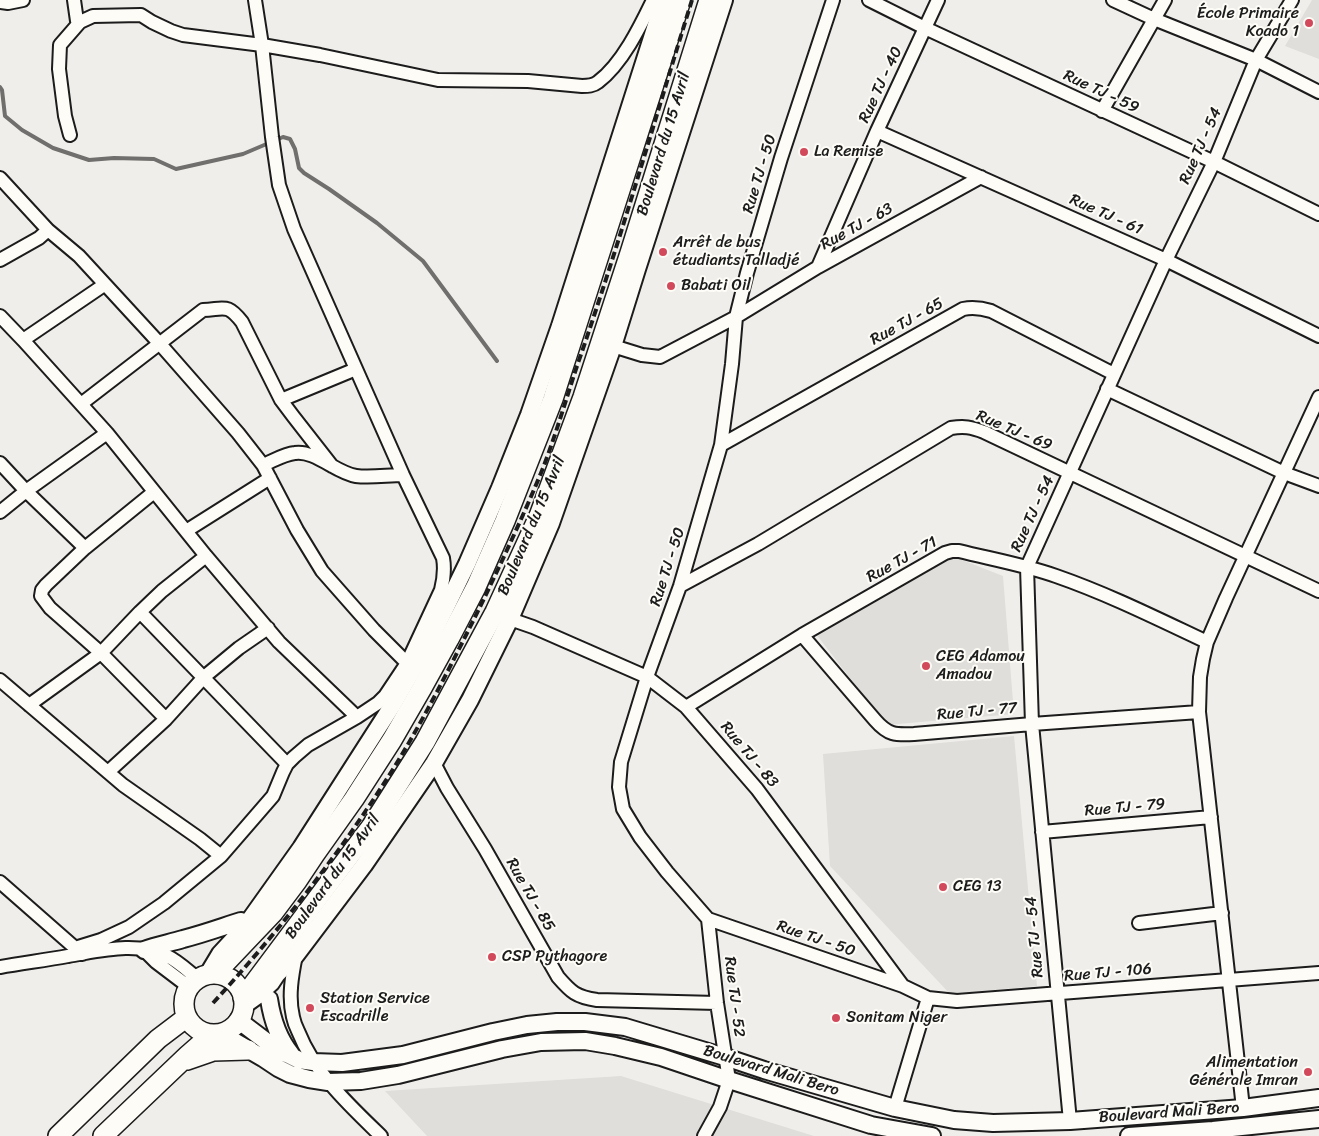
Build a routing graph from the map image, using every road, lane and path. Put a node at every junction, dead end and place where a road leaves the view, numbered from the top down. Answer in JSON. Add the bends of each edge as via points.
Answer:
{"nodes":[{"id":1,"x":23,"y":0,"type":"edge"},
{"id":2,"x":74,"y":0,"type":"edge"},
{"id":3,"x":255,"y":0,"type":"edge"},
{"id":4,"x":653,"y":0,"type":"edge"},
{"id":5,"x":664,"y":0,"type":"edge"},
{"id":6,"x":681,"y":0,"type":"edge"},
{"id":7,"x":709,"y":0,"type":"edge"},
{"id":8,"x":724,"y":0,"type":"edge"},
{"id":9,"x":833,"y":0,"type":"edge"},
{"id":10,"x":869,"y":0,"type":"edge"},
{"id":11,"x":938,"y":0,"type":"edge"},
{"id":12,"x":1113,"y":0,"type":"edge"},
{"id":13,"x":1165,"y":0,"type":"edge"},
{"id":14,"x":1292,"y":0,"type":"edge"},
{"id":15,"x":0,"y":2,"type":"edge"},
{"id":16,"x":1154,"y":19,"type":"junction"},
{"id":17,"x":80,"y":22,"type":"junction"},
{"id":18,"x":925,"y":28,"type":"junction"},
{"id":19,"x":262,"y":45,"type":"junction"},
{"id":20,"x":1256,"y":60,"type":"junction"},
{"id":21,"x":1319,"y":92,"type":"edge"},
{"id":22,"x":1102,"y":111,"type":"junction"},
{"id":23,"x":877,"y":131,"type":"junction"},
{"id":24,"x":70,"y":135,"type":"dead end"},
{"id":25,"x":1214,"y":162,"type":"junction"},
{"id":26,"x":0,"y":178,"type":"edge"},
{"id":27,"x":981,"y":178,"type":"junction"},
{"id":28,"x":1319,"y":214,"type":"edge"},
{"id":29,"x":48,"y":230,"type":"junction"},
{"id":30,"x":0,"y":260,"type":"edge"},
{"id":31,"x":1166,"y":260,"type":"junction"},
{"id":32,"x":818,"y":267,"type":"junction"},
{"id":33,"x":104,"y":285,"type":"junction"},
{"id":34,"x":0,"y":316,"type":"edge"},
{"id":35,"x":736,"y":317,"type":"junction"},
{"id":36,"x":1319,"y":336,"type":"edge"},
{"id":37,"x":23,"y":340,"type":"junction"},
{"id":38,"x":160,"y":344,"type":"junction"},
{"id":39,"x":613,"y":346,"type":"junction"},
{"id":40,"x":356,"y":369,"type":"junction"},
{"id":41,"x":1114,"y":374,"type":"junction"},
{"id":42,"x":1107,"y":389,"type":"junction"},
{"id":43,"x":1319,"y":397,"type":"edge"},
{"id":44,"x":281,"y":400,"type":"junction"},
{"id":45,"x":82,"y":404,"type":"junction"},
{"id":46,"x":107,"y":433,"type":"junction"},
{"id":47,"x":721,"y":444,"type":"junction"},
{"id":48,"x":0,"y":463,"type":"edge"},
{"id":49,"x":263,"y":465,"type":"junction"},
{"id":50,"x":332,"y":466,"type":"junction"},
{"id":51,"x":1284,"y":473,"type":"junction"},
{"id":52,"x":1070,"y":474,"type":"junction"},
{"id":53,"x":403,"y":475,"type":"junction"},
{"id":54,"x":270,"y":478,"type":"junction"},
{"id":55,"x":1319,"y":486,"type":"edge"},
{"id":56,"x":26,"y":491,"type":"junction"},
{"id":57,"x":154,"y":492,"type":"junction"},
{"id":58,"x":0,"y":512,"type":"edge"},
{"id":59,"x":186,"y":530,"type":"junction"},
{"id":60,"x":85,"y":548,"type":"junction"},
{"id":61,"x":206,"y":556,"type":"junction"},
{"id":62,"x":1246,"y":556,"type":"junction"},
{"id":63,"x":1027,"y":567,"type":"junction"},
{"id":64,"x":680,"y":586,"type":"junction"},
{"id":65,"x":1319,"y":590,"type":"edge"},
{"id":66,"x":140,"y":612,"type":"junction"},
{"id":67,"x":510,"y":619,"type":"junction"},
{"id":68,"x":268,"y":628,"type":"junction"},
{"id":69,"x":802,"y":635,"type":"junction"},
{"id":70,"x":1208,"y":642,"type":"junction"},
{"id":71,"x":101,"y":654,"type":"junction"},
{"id":72,"x":407,"y":664,"type":"junction"},
{"id":73,"x":204,"y":676,"type":"junction"},
{"id":74,"x":647,"y":677,"type":"junction"},
{"id":75,"x":0,"y":680,"type":"edge"},
{"id":76,"x":29,"y":705,"type":"junction"},
{"id":77,"x":686,"y":706,"type":"junction"},
{"id":78,"x":1199,"y":712,"type":"junction"},
{"id":79,"x":357,"y":717,"type":"junction"},
{"id":80,"x":166,"y":719,"type":"junction"},
{"id":81,"x":1032,"y":724,"type":"junction"},
{"id":82,"x":434,"y":763,"type":"junction"},
{"id":83,"x":287,"y":764,"type":"junction"},
{"id":84,"x":108,"y":772,"type":"junction"},
{"id":85,"x":1211,"y":817,"type":"junction"},
{"id":86,"x":1042,"y":832,"type":"junction"},
{"id":87,"x":222,"y":856,"type":"junction"},
{"id":88,"x":0,"y":882,"type":"edge"},
{"id":89,"x":1222,"y":913,"type":"junction"},
{"id":90,"x":247,"y":919,"type":"junction"},
{"id":91,"x":708,"y":919,"type":"junction"},
{"id":92,"x":1139,"y":923,"type":"dead end"},
{"id":93,"x":144,"y":950,"type":"junction"},
{"id":94,"x":78,"y":951,"type":"junction"},
{"id":95,"x":296,"y":955,"type":"junction"},
{"id":96,"x":0,"y":967,"type":"edge"},
{"id":97,"x":1319,"y":972,"type":"edge"},
{"id":98,"x":277,"y":974,"type":"junction"},
{"id":99,"x":202,"y":978,"type":"junction"},
{"id":100,"x":1229,"y":980,"type":"junction"},
{"id":101,"x":903,"y":986,"type":"junction"},
{"id":102,"x":1057,"y":994,"type":"junction"},
{"id":103,"x":928,"y":998,"type":"junction"},
{"id":104,"x":269,"y":999,"type":"junction"},
{"id":105,"x":717,"y":1003,"type":"junction"},
{"id":106,"x":242,"y":1009,"type":"junction"},
{"id":107,"x":187,"y":1017,"type":"junction"},
{"id":108,"x":216,"y":1033,"type":"junction"},
{"id":109,"x":248,"y":1050,"type":"junction"},
{"id":110,"x":725,"y":1057,"type":"junction"},
{"id":111,"x":294,"y":1058,"type":"junction"},
{"id":112,"x":314,"y":1062,"type":"junction"},
{"id":113,"x":179,"y":1063,"type":"junction"},
{"id":114,"x":729,"y":1080,"type":"junction"},
{"id":115,"x":328,"y":1082,"type":"junction"},
{"id":116,"x":1319,"y":1098,"type":"edge"},
{"id":117,"x":895,"y":1108,"type":"junction"},
{"id":118,"x":1243,"y":1108,"type":"junction"},
{"id":119,"x":1319,"y":1119,"type":"edge"},
{"id":120,"x":1070,"y":1120,"type":"junction"},
{"id":121,"x":705,"y":1135,"type":"edge"},
{"id":122,"x":58,"y":1136,"type":"edge"},
{"id":123,"x":103,"y":1136,"type":"edge"},
{"id":124,"x":382,"y":1136,"type":"edge"},
{"id":125,"x":932,"y":1136,"type":"edge"},
{"id":126,"x":1129,"y":1136,"type":"edge"}],
"edges":[{"from":1,"to":15,"type":"street"},
{"from":2,"to":17,"type":"street","via":[[77,21]]},
{"from":3,"to":19,"type":"street"},
{"from":4,"to":19,"type":"street","via":[[616,64],[590,86],[528,81],[438,80]]},
{"from":5,"to":90,"type":"main road","via":[[529,415],[467,564],[429,642],[392,706],[301,848]]},
{"from":6,"to":99,"type":"highway","name":"Boulevard du 15 Avril","via":[[553,399],[476,587],[402,723],[297,881],[273,913]]},
{"from":7,"to":106,"type":"highway","name":"Boulevard du 15 Avril","via":[[582,397],[539,516],[495,612],[425,742],[371,827]]},
{"from":8,"to":39,"type":"main road","name":"Boulevard du 15 Avril"},
{"from":9,"to":35,"type":"street","name":"Rue TJ - 50","via":[[781,158]]},
{"from":10,"to":18,"type":"street","name":"Rue TJ - 59"},
{"from":11,"to":18,"type":"street","name":"Rue TJ - 40"},
{"from":12,"to":16,"type":"street"},
{"from":13,"to":16,"type":"street"},
{"from":14,"to":20,"type":"street","name":"Rue TJ - 54"},
{"from":16,"to":20,"type":"street"},
{"from":16,"to":22,"type":"street"},
{"from":17,"to":19,"type":"street","via":[[93,16],[141,15],[183,35]]},
{"from":17,"to":24,"type":"street","via":[[60,45],[59,69]]},
{"from":18,"to":22,"type":"street","name":"Rue TJ - 59"},
{"from":18,"to":23,"type":"street","name":"Rue TJ - 40"},
{"from":19,"to":40,"type":"street","via":[[279,184],[294,229]]},
{"from":20,"to":21,"type":"street"},
{"from":20,"to":25,"type":"street","name":"Rue TJ - 54"},
{"from":22,"to":25,"type":"street","name":"Rue TJ - 59"},
{"from":23,"to":27,"type":"street","name":"Rue TJ - 61"},
{"from":23,"to":32,"type":"street","name":"Rue TJ - 40"},
{"from":25,"to":28,"type":"street","name":"Rue TJ - 59"},
{"from":25,"to":31,"type":"street","name":"Rue TJ - 54"},
{"from":26,"to":29,"type":"street"},
{"from":27,"to":31,"type":"street","name":"Rue TJ - 61"},
{"from":27,"to":32,"type":"street","name":"Rue TJ - 63"},
{"from":29,"to":30,"type":"street"},
{"from":29,"to":33,"type":"street","via":[[79,256]]},
{"from":31,"to":36,"type":"street","name":"Rue TJ - 61"},
{"from":31,"to":41,"type":"street","name":"Rue TJ - 54"},
{"from":32,"to":35,"type":"street","name":"Rue TJ - 63"},
{"from":33,"to":37,"type":"street"},
{"from":33,"to":38,"type":"street"},
{"from":34,"to":37,"type":"street"},
{"from":35,"to":39,"type":"street","name":"Rue TJ - 63","via":[[660,357]]},
{"from":35,"to":47,"type":"street","name":"Rue TJ - 50"},
{"from":37,"to":45,"type":"street"},
{"from":38,"to":44,"type":"street","via":[[203,310],[228,308],[242,322]]},
{"from":38,"to":45,"type":"street"},
{"from":38,"to":49,"type":"street"},
{"from":39,"to":67,"type":"main road","name":"Boulevard du 15 Avril","via":[[551,523]]},
{"from":40,"to":44,"type":"street"},
{"from":40,"to":53,"type":"street"},
{"from":41,"to":42,"type":"street","name":"Rue TJ - 54"},
{"from":41,"to":47,"type":"street","name":"Rue TJ - 65","via":[[991,311],[972,307],[963,309]]},
{"from":42,"to":51,"type":"street"},
{"from":42,"to":52,"type":"street","name":"Rue TJ - 54"},
{"from":43,"to":51,"type":"street"},
{"from":44,"to":50,"type":"street"},
{"from":45,"to":46,"type":"street"},
{"from":46,"to":56,"type":"street"},
{"from":46,"to":57,"type":"street"},
{"from":47,"to":64,"type":"street","name":"Rue TJ - 50"},
{"from":48,"to":56,"type":"street"},
{"from":49,"to":50,"type":"street","via":[[298,452]]},
{"from":49,"to":54,"type":"street"},
{"from":50,"to":53,"type":"street","via":[[355,476]]},
{"from":51,"to":55,"type":"street"},
{"from":51,"to":62,"type":"street"},
{"from":52,"to":62,"type":"street","name":"Rue TJ - 69"},
{"from":52,"to":63,"type":"street","name":"Rue TJ - 54"},
{"from":52,"to":64,"type":"street","name":"Rue TJ - 69","via":[[984,432],[962,426],[950,428],[758,544]]},
{"from":53,"to":72,"type":"street","via":[[445,567],[441,590]]},
{"from":54,"to":59,"type":"street"},
{"from":54,"to":72,"type":"street","via":[[322,571]]},
{"from":56,"to":58,"type":"street"},
{"from":56,"to":60,"type":"street"},
{"from":57,"to":59,"type":"street"},
{"from":57,"to":60,"type":"street"},
{"from":59,"to":61,"type":"street"},
{"from":60,"to":71,"type":"street","via":[[46,585],[41,596]]},
{"from":61,"to":66,"type":"street"},
{"from":61,"to":68,"type":"street"},
{"from":62,"to":65,"type":"street","name":"Rue TJ - 69"},
{"from":62,"to":70,"type":"street"},
{"from":63,"to":69,"type":"street","name":"Rue TJ - 71","via":[[959,551],[945,553]]},
{"from":63,"to":70,"type":"street","name":"Rue TJ - 71","via":[[1103,594]]},
{"from":63,"to":81,"type":"street","name":"Rue TJ - 54"},
{"from":64,"to":74,"type":"street","name":"Rue TJ - 50"},
{"from":66,"to":71,"type":"street"},
{"from":66,"to":73,"type":"street"},
{"from":67,"to":74,"type":"street","name":"Rue TJ - 83"},
{"from":67,"to":82,"type":"main road","name":"Boulevard du 15 Avril"},
{"from":68,"to":73,"type":"street"},
{"from":68,"to":79,"type":"street"},
{"from":69,"to":77,"type":"street","name":"Rue TJ - 71"},
{"from":69,"to":81,"type":"street","name":"Rue TJ - 77","via":[[883,729],[890,733],[899,735]]},
{"from":70,"to":78,"type":"street","via":[[1202,658]]},
{"from":71,"to":76,"type":"street"},
{"from":71,"to":80,"type":"street"},
{"from":72,"to":79,"type":"street","via":[[385,696]]},
{"from":73,"to":80,"type":"street"},
{"from":73,"to":83,"type":"street"},
{"from":74,"to":77,"type":"street","name":"Rue TJ - 83"},
{"from":74,"to":91,"type":"street","name":"Rue TJ - 50","via":[[622,762],[619,787],[623,809],[667,872]]},
{"from":75,"to":76,"type":"street"},
{"from":76,"to":84,"type":"street"},
{"from":77,"to":101,"type":"street","name":"Rue TJ - 83","via":[[757,789]]},
{"from":78,"to":81,"type":"street","name":"Rue TJ - 77"},
{"from":78,"to":85,"type":"street"},
{"from":79,"to":83,"type":"street","via":[[308,745]]},
{"from":80,"to":84,"type":"street"},
{"from":81,"to":86,"type":"street","name":"Rue TJ - 54"},
{"from":82,"to":95,"type":"main road","name":"Boulevard du 15 Avril","via":[[364,865]]},
{"from":82,"to":105,"type":"street","name":"Rue TJ - 85","via":[[568,989],[582,998],[597,1000]]},
{"from":83,"to":87,"type":"street","via":[[273,796]]},
{"from":84,"to":87,"type":"street"},
{"from":85,"to":86,"type":"street","name":"Rue TJ - 79"},
{"from":85,"to":89,"type":"street"},
{"from":86,"to":102,"type":"street","name":"Rue TJ - 54"},
{"from":87,"to":94,"type":"street","via":[[129,927]]},
{"from":88,"to":94,"type":"street"},
{"from":89,"to":92,"type":"street"},
{"from":89,"to":100,"type":"street"},
{"from":90,"to":93,"type":"main road"},
{"from":90,"to":99,"type":"main road","via":[[244,928]]},
{"from":91,"to":101,"type":"street","name":"Rue TJ - 50"},
{"from":91,"to":105,"type":"street","name":"Rue TJ - 52"},
{"from":93,"to":94,"type":"street"},
{"from":93,"to":99,"type":"street","via":[[166,956]]},
{"from":94,"to":96,"type":"street"},
{"from":95,"to":98,"type":"main road","name":"Boulevard du 15 Avril"},
{"from":95,"to":112,"type":"street","via":[[291,997],[293,1017]]},
{"from":97,"to":100,"type":"street","name":"Rue TJ - 106"},
{"from":98,"to":104,"type":"main road","name":"Boulevard du 15 Avril"},
{"from":98,"to":106,"type":"main road","name":"Boulevard du 15 Avril"},
{"from":99,"to":106,"type":"highway","via":[[223,975],[233,981],[240,990]]},
{"from":99,"to":107,"type":"highway","via":[[186,994],[184,1010]]},
{"from":100,"to":102,"type":"street","name":"Rue TJ - 106"},
{"from":100,"to":118,"type":"street"},
{"from":101,"to":103,"type":"street","name":"Rue TJ - 106"},
{"from":102,"to":103,"type":"street","name":"Rue TJ - 106","via":[[956,1001]]},
{"from":102,"to":120,"type":"street","name":"Rue TJ - 54"},
{"from":103,"to":117,"type":"street"},
{"from":104,"to":106,"type":"main road","via":[[256,1010]]},
{"from":104,"to":111,"type":"main road","via":[[280,1037]]},
{"from":105,"to":110,"type":"street","name":"Rue TJ - 52"},
{"from":106,"to":108,"type":"highway","via":[[233,1026]]},
{"from":106,"to":111,"type":"main road","name":"Boulevard Mali Bero","via":[[279,1051]]},
{"from":107,"to":108,"type":"highway","via":[[197,1029]]},
{"from":107,"to":122,"type":"highway","via":[[158,1039]]},
{"from":108,"to":109,"type":"main road","name":"Boulevard Mali Bero"},
{"from":108,"to":113,"type":"highway"},
{"from":109,"to":113,"type":"highway","via":[[213,1051]]},
{"from":109,"to":115,"type":"main road","name":"Boulevard Mali Bero","via":[[290,1074]]},
{"from":110,"to":112,"type":"main road","name":"Boulevard Mali Bero","via":[[625,1027],[557,1022],[494,1032],[403,1056],[342,1063]]},
{"from":110,"to":114,"type":"street","name":"Rue TJ - 52"},
{"from":110,"to":117,"type":"main road","name":"Boulevard Mali Bero"},
{"from":111,"to":112,"type":"main road","name":"Boulevard Mali Bero"},
{"from":112,"to":115,"type":"street"},
{"from":113,"to":123,"type":"highway"},
{"from":114,"to":115,"type":"main road","name":"Boulevard Mali Bero","via":[[661,1057],[585,1040],[541,1042],[502,1049],[398,1076]]},
{"from":114,"to":121,"type":"street","via":[[720,1107]]},
{"from":114,"to":125,"type":"main road","name":"Boulevard Mali Bero","via":[[871,1124]]},
{"from":115,"to":124,"type":"street"},
{"from":116,"to":118,"type":"main road","name":"Boulevard Mali Bero"},
{"from":117,"to":120,"type":"main road","name":"Boulevard Mali Bero","via":[[954,1120],[993,1123]]},
{"from":118,"to":120,"type":"main road","name":"Boulevard Mali Bero"},
{"from":119,"to":126,"type":"main road","name":"Boulevard Mali Bero"}]}
